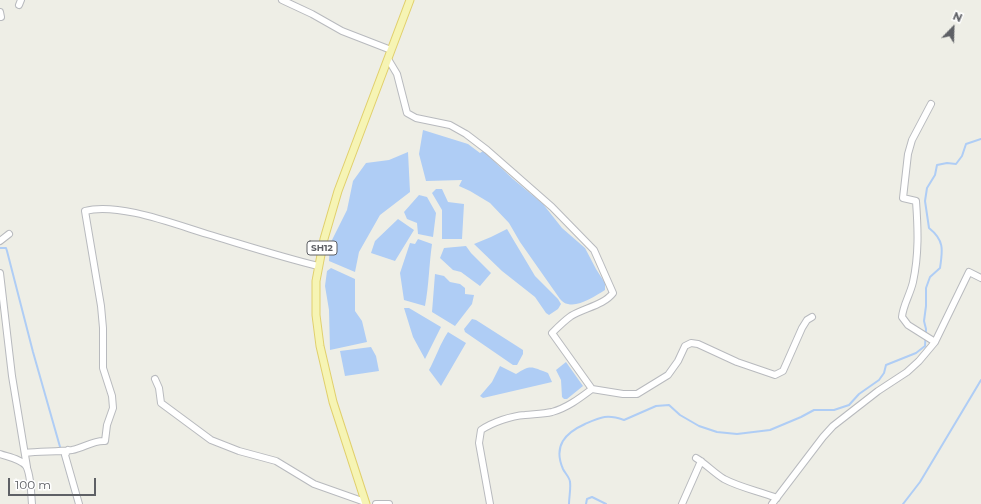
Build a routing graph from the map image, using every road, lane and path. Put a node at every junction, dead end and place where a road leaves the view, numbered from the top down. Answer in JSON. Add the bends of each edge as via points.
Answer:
{"nodes":[{"id":1,"x":282,"y":0,"type":"edge"},
{"id":2,"x":410,"y":0,"type":"edge"},
{"id":3,"x":391,"y":50,"type":"junction"},
{"id":4,"x":388,"y":59,"type":"junction"},
{"id":5,"x":931,"y":104,"type":"dead end"},
{"id":6,"x":9,"y":234,"type":"dead end"},
{"id":7,"x":0,"y":241,"type":"edge"},
{"id":8,"x":318,"y":266,"type":"junction"},
{"id":9,"x":0,"y":274,"type":"edge"},
{"id":10,"x":981,"y":278,"type":"edge"},
{"id":11,"x":812,"y":317,"type":"dead end"},
{"id":12,"x":933,"y":341,"type":"junction"},
{"id":13,"x":155,"y":379,"type":"dead end"},
{"id":14,"x":592,"y":389,"type":"junction"},
{"id":15,"x":66,"y":450,"type":"junction"},
{"id":16,"x":25,"y":453,"type":"junction"},
{"id":17,"x":0,"y":454,"type":"edge"},
{"id":18,"x":26,"y":466,"type":"junction"},
{"id":19,"x":777,"y":498,"type":"junction"},
{"id":20,"x":366,"y":503,"type":"edge"},
{"id":21,"x":32,"y":504,"type":"edge"},
{"id":22,"x":79,"y":504,"type":"edge"},
{"id":23,"x":376,"y":504,"type":"edge"},
{"id":24,"x":389,"y":504,"type":"edge"},
{"id":25,"x":490,"y":504,"type":"edge"},
{"id":26,"x":682,"y":504,"type":"edge"},
{"id":27,"x":772,"y":504,"type":"edge"}],
"edges":[{"from":1,"to":3,"type":"street","via":[[342,31]]},
{"from":2,"to":3,"type":"main road","number":"SH12"},
{"from":3,"to":4,"type":"main road","number":"SH12"},
{"from":4,"to":8,"type":"main road","number":"SH12","via":[[338,191]]},
{"from":4,"to":14,"type":"street","via":[[397,74],[407,113],[416,118],[450,126],[466,134],[552,208],[594,250],[613,293],[600,303],[571,316],[552,333]]},
{"from":5,"to":12,"type":"street","via":[[912,140],[908,154],[904,198],[916,201],[918,244],[913,284],[902,318],[908,325]]},
{"from":6,"to":7,"type":"street"},
{"from":8,"to":15,"type":"street","via":[[120,209],[85,211],[101,306],[104,368],[113,408],[105,441]]},
{"from":8,"to":20,"type":"main road","number":"SH12","via":[[316,315],[320,346],[333,402]]},
{"from":9,"to":16,"type":"street","via":[[12,376]]},
{"from":10,"to":12,"type":"street","via":[[969,272]]},
{"from":11,"to":14,"type":"street","via":[[802,328],[783,371],[775,375],[691,343],[684,346],[668,375],[637,394]]},
{"from":12,"to":19,"type":"street","via":[[919,361],[907,372],[878,391],[823,437]]},
{"from":13,"to":20,"type":"street","via":[[161,404],[211,440],[276,461],[314,484]]},
{"from":14,"to":25,"type":"street","via":[[562,408],[523,415],[486,426],[481,430],[479,443]]},
{"from":15,"to":16,"type":"street"},
{"from":15,"to":22,"type":"street","via":[[65,455]]},
{"from":16,"to":18,"type":"street"},
{"from":17,"to":18,"type":"street"},
{"from":18,"to":21,"type":"street"},
{"from":19,"to":26,"type":"street","via":[[746,489],[723,478],[698,459]]},
{"from":19,"to":27,"type":"street"},
{"from":23,"to":24,"type":"street"}]}
